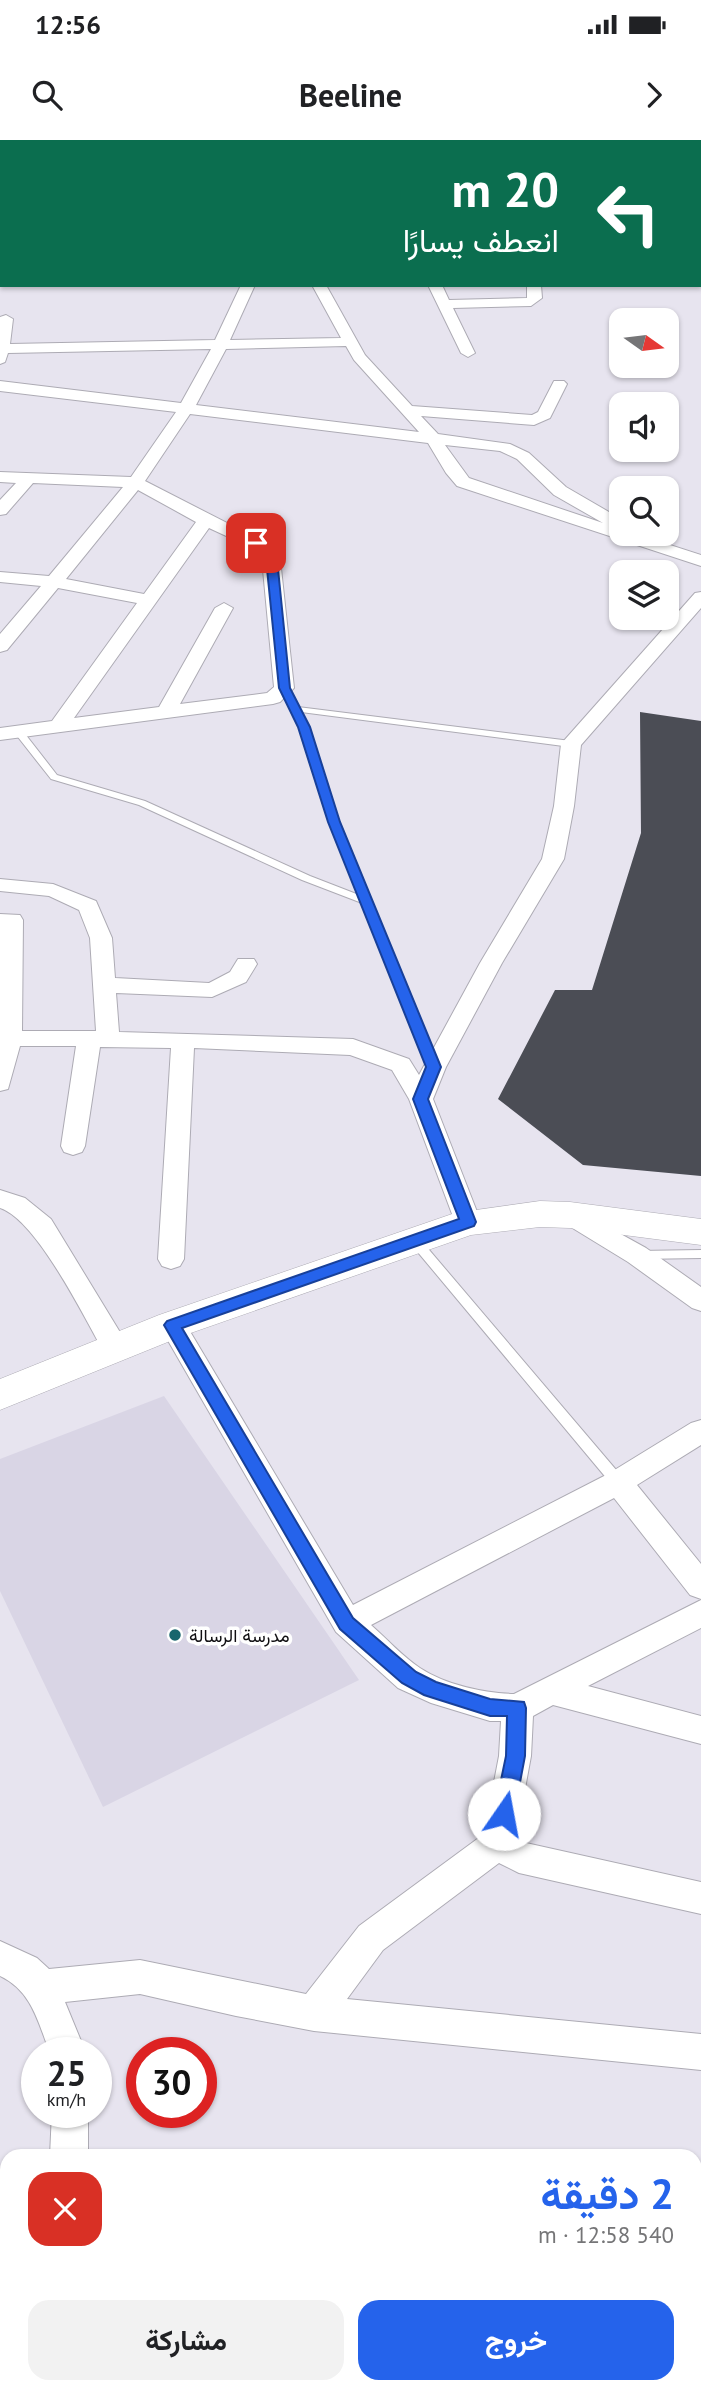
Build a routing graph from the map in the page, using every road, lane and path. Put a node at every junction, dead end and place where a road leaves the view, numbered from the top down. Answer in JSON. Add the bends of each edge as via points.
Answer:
{"nodes":[{"id":1,"x":247,"y":287,"type":"edge"},
{"id":2,"x":320,"y":287,"type":"edge"},
{"id":3,"x":436,"y":287,"type":"edge"},
{"id":4,"x":534,"y":287,"type":"edge"},
{"id":5,"x":444,"y":304,"type":"junction"},
{"id":6,"x":4,"y":328,"type":"edge"},
{"id":7,"x":348,"y":342,"type":"junction"},
{"id":8,"x":218,"y":346,"type":"junction"},
{"id":9,"x":468,"y":353,"type":"dead end"},
{"id":10,"x":1,"y":354,"type":"edge"},
{"id":11,"x":559,"y":384,"type":"dead end"},
{"id":12,"x":0,"y":386,"type":"edge"},
{"id":13,"x":188,"y":407,"type":"junction"},
{"id":14,"x":408,"y":410,"type":"junction"},
{"id":15,"x":434,"y":439,"type":"junction"},
{"id":16,"x":0,"y":477,"type":"edge"},
{"id":17,"x":29,"y":478,"type":"junction"},
{"id":18,"x":135,"y":482,"type":"junction"},
{"id":19,"x":0,"y":510,"type":"edge"},
{"id":20,"x":609,"y":519,"type":"edge"},
{"id":21,"x":205,"y":520,"type":"junction"},
{"id":22,"x":657,"y":546,"type":"edge"},
{"id":23,"x":664,"y":550,"type":"junction"},
{"id":24,"x":701,"y":561,"type":"edge"},
{"id":25,"x":0,"y":577,"type":"edge"},
{"id":26,"x":53,"y":582,"type":"junction"},
{"id":27,"x":701,"y":597,"type":"edge"},
{"id":28,"x":149,"y":600,"type":"junction"},
{"id":29,"x":224,"y":608,"type":"dead end"},
{"id":30,"x":0,"y":646,"type":"edge"},
{"id":31,"x":284,"y":688,"type":"junction"},
{"id":32,"x":295,"y":709,"type":"junction"},
{"id":33,"x":166,"y":712,"type":"junction"},
{"id":34,"x":58,"y":727,"type":"junction"},
{"id":35,"x":19,"y":732,"type":"junction"},
{"id":36,"x":0,"y":734,"type":"edge"},
{"id":37,"x":571,"y":744,"type":"junction"},
{"id":38,"x":6,"y":886,"type":"edge"},
{"id":39,"x":365,"y":901,"type":"junction"},
{"id":40,"x":6,"y":920,"type":"edge"},
{"id":41,"x":246,"y":964,"type":"dead end"},
{"id":42,"x":104,"y":985,"type":"junction"},
{"id":43,"x":5,"y":1038,"type":"edge"},
{"id":44,"x":99,"y":1039,"type":"junction"},
{"id":45,"x":183,"y":1040,"type":"junction"},
{"id":46,"x":434,"y":1067,"type":"junction"},
{"id":47,"x":0,"y":1083,"type":"edge"},
{"id":48,"x":421,"y":1099,"type":"junction"},
{"id":49,"x":73,"y":1146,"type":"dead end"},
{"id":50,"x":0,"y":1199,"type":"edge"},
{"id":51,"x":570,"y":1215,"type":"junction"},
{"id":52,"x":468,"y":1222,"type":"junction"},
{"id":53,"x":701,"y":1232,"type":"edge"},
{"id":54,"x":415,"y":1241,"type":"junction"},
{"id":55,"x":701,"y":1254,"type":"edge"},
{"id":56,"x":637,"y":1255,"type":"junction"},
{"id":57,"x":171,"y":1259,"type":"dead end"},
{"id":58,"x":701,"y":1301,"type":"edge"},
{"id":59,"x":172,"y":1325,"type":"junction"},
{"id":60,"x":115,"y":1348,"type":"junction"},
{"id":61,"x":0,"y":1395,"type":"edge"},
{"id":62,"x":701,"y":1431,"type":"edge"},
{"id":63,"x":618,"y":1482,"type":"junction"},
{"id":64,"x":701,"y":1586,"type":"edge"},
{"id":65,"x":701,"y":1613,"type":"edge"},
{"id":66,"x":347,"y":1623,"type":"junction"},
{"id":67,"x":549,"y":1690,"type":"junction"},
{"id":68,"x":517,"y":1708,"type":"junction"},
{"id":69,"x":701,"y":1730,"type":"edge"},
{"id":70,"x":502,"y":1841,"type":"junction"},
{"id":71,"x":701,"y":1898,"type":"edge"},
{"id":72,"x":0,"y":1958,"type":"edge"},
{"id":73,"x":42,"y":1987,"type":"junction"},
{"id":74,"x":314,"y":2013,"type":"junction"},
{"id":75,"x":62,"y":2037,"type":"edge"},
{"id":76,"x":701,"y":2052,"type":"edge"},
{"id":77,"x":70,"y":2128,"type":"edge"},
{"id":78,"x":69,"y":2149,"type":"edge"}],
"edges":[{"from":1,"to":8,"type":"street"},
{"from":2,"to":7,"type":"street"},
{"from":3,"to":5,"type":"street"},
{"from":4,"to":5,"type":"street","via":[[531,302]]},
{"from":5,"to":9,"type":"street"},
{"from":6,"to":10,"type":"street"},
{"from":7,"to":8,"type":"street"},
{"from":7,"to":14,"type":"street"},
{"from":8,"to":10,"type":"street"},
{"from":8,"to":13,"type":"street"},
{"from":11,"to":14,"type":"street","via":[[544,415],[534,420]]},
{"from":12,"to":13,"type":"street"},
{"from":13,"to":15,"type":"street"},
{"from":13,"to":18,"type":"street"},
{"from":14,"to":15,"type":"street"},
{"from":15,"to":20,"type":"street","via":[[515,450],[553,486]]},
{"from":15,"to":23,"type":"street","via":[[463,482]]},
{"from":16,"to":17,"type":"street"},
{"from":17,"to":18,"type":"street"},
{"from":17,"to":19,"type":"street"},
{"from":18,"to":21,"type":"street"},
{"from":18,"to":26,"type":"street"},
{"from":21,"to":28,"type":"street"},
{"from":21,"to":31,"type":"street","via":[[256,543],[271,559]]},
{"from":22,"to":23,"type":"street"},
{"from":23,"to":24,"type":"street"},
{"from":25,"to":26,"type":"street"},
{"from":26,"to":28,"type":"street"},
{"from":26,"to":30,"type":"street"},
{"from":27,"to":37,"type":"street"},
{"from":28,"to":34,"type":"street"},
{"from":29,"to":33,"type":"street"},
{"from":31,"to":32,"type":"lane"},
{"from":31,"to":33,"type":"street","via":[[273,698]]},
{"from":32,"to":37,"type":"lane"},
{"from":32,"to":39,"type":"lane"},
{"from":33,"to":34,"type":"street"},
{"from":34,"to":35,"type":"street"},
{"from":35,"to":36,"type":"street"},
{"from":35,"to":39,"type":"lane","via":[[54,777],[142,803]]},
{"from":37,"to":46,"type":"street","via":[[553,859]]},
{"from":38,"to":40,"type":"street"},
{"from":38,"to":42,"type":"street","via":[[53,890],[88,906],[101,937]]},
{"from":39,"to":46,"type":"lane"},
{"from":40,"to":43,"type":"street"},
{"from":41,"to":42,"type":"street","via":[[238,977],[212,990]]},
{"from":42,"to":44,"type":"street"},
{"from":43,"to":44,"type":"street"},
{"from":43,"to":47,"type":"street"},
{"from":44,"to":45,"type":"street"},
{"from":44,"to":49,"type":"street"},
{"from":45,"to":48,"type":"street","via":[[360,1049],[401,1065]]},
{"from":45,"to":57,"type":"street"},
{"from":46,"to":48,"type":"street"},
{"from":48,"to":52,"type":"street"},
{"from":50,"to":60,"type":"street","via":[[16,1204],[42,1226]]},
{"from":51,"to":52,"type":"street"},
{"from":51,"to":53,"type":"street"},
{"from":51,"to":56,"type":"street"},
{"from":52,"to":54,"type":"street"},
{"from":54,"to":59,"type":"street"},
{"from":54,"to":63,"type":"lane"},
{"from":55,"to":56,"type":"lane"},
{"from":56,"to":58,"type":"street"},
{"from":59,"to":60,"type":"street"},
{"from":59,"to":66,"type":"street"},
{"from":60,"to":61,"type":"street"},
{"from":62,"to":63,"type":"street"},
{"from":63,"to":64,"type":"street"},
{"from":63,"to":66,"type":"street"},
{"from":65,"to":67,"type":"street"},
{"from":66,"to":68,"type":"street","via":[[409,1678],[490,1707]]},
{"from":67,"to":68,"type":"street"},
{"from":67,"to":69,"type":"street"},
{"from":68,"to":70,"type":"street","via":[[515,1756],[499,1832]]},
{"from":70,"to":71,"type":"street","via":[[519,1857]]},
{"from":70,"to":74,"type":"street","via":[[371,1938]]},
{"from":72,"to":73,"type":"street","via":[[25,1970]]},
{"from":73,"to":74,"type":"street","via":[[140,1977]]},
{"from":73,"to":75,"type":"street"},
{"from":74,"to":76,"type":"street"},
{"from":77,"to":78,"type":"street"}]}
